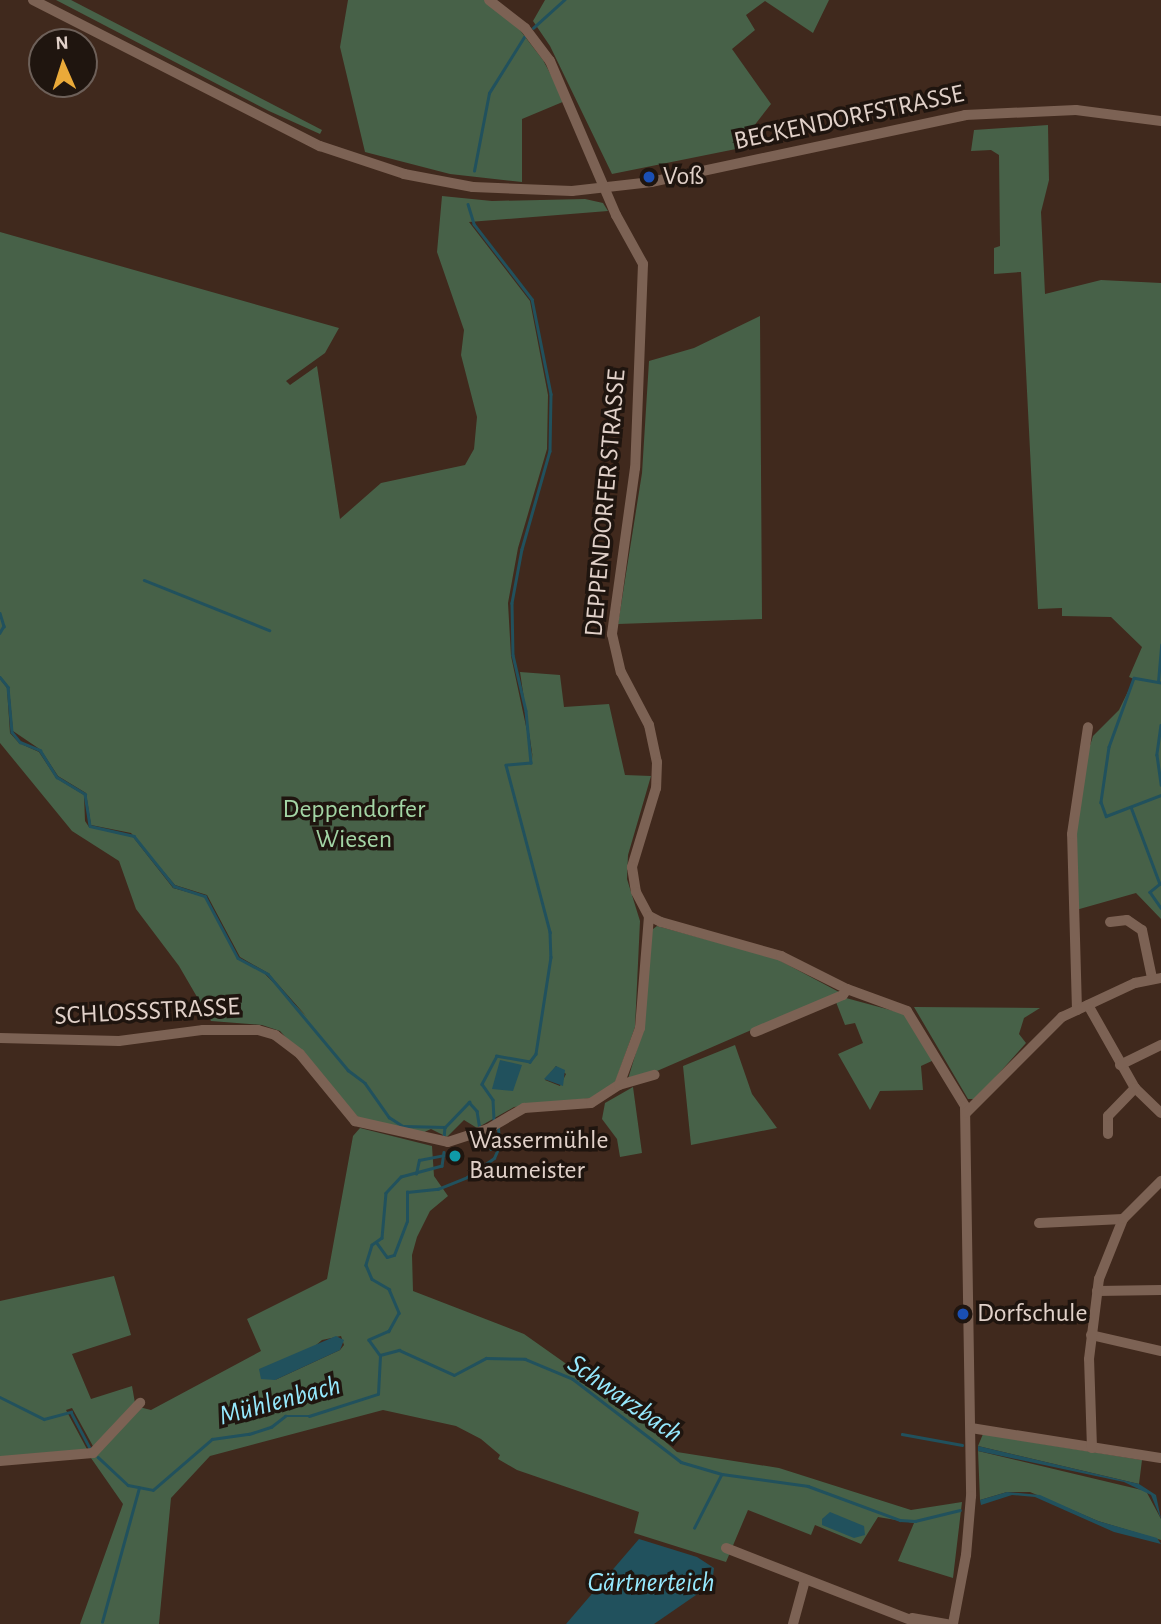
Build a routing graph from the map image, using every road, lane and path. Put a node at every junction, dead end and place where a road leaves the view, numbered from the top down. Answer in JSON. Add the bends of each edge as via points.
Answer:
{"nodes":[{"id":1,"x":33,"y":0,"type":"edge"},
{"id":2,"x":489,"y":0,"type":"edge"},
{"id":3,"x":1161,"y":121,"type":"edge"},
{"id":4,"x":605,"y":188,"type":"junction"},
{"id":5,"x":1088,"y":727,"type":"dead end"},
{"id":6,"x":649,"y":916,"type":"junction"},
{"id":7,"x":1110,"y":922,"type":"dead end"},
{"id":8,"x":1157,"y":978,"type":"edge"},
{"id":9,"x":847,"y":989,"type":"junction"},
{"id":10,"x":1088,"y":1005,"type":"junction"},
{"id":11,"x":1077,"y":1010,"type":"junction"},
{"id":12,"x":755,"y":1032,"type":"dead end"},
{"id":13,"x":0,"y":1038,"type":"edge"},
{"id":14,"x":1161,"y":1045,"type":"edge"},
{"id":15,"x":1120,"y":1065,"type":"junction"},
{"id":16,"x":655,"y":1074,"type":"dead end"},
{"id":17,"x":619,"y":1086,"type":"junction"},
{"id":18,"x":1135,"y":1088,"type":"junction"},
{"id":19,"x":966,"y":1113,"type":"junction"},
{"id":20,"x":1161,"y":1113,"type":"edge"},
{"id":21,"x":1108,"y":1135,"type":"dead end"},
{"id":22,"x":1161,"y":1181,"type":"edge"},
{"id":23,"x":1123,"y":1219,"type":"junction"},
{"id":24,"x":1039,"y":1223,"type":"dead end"},
{"id":25,"x":1161,"y":1290,"type":"edge"},
{"id":26,"x":1097,"y":1291,"type":"junction"},
{"id":27,"x":1091,"y":1335,"type":"junction"},
{"id":28,"x":1161,"y":1351,"type":"edge"},
{"id":29,"x":140,"y":1403,"type":"dead end"},
{"id":30,"x":971,"y":1428,"type":"junction"},
{"id":31,"x":1092,"y":1448,"type":"junction"},
{"id":32,"x":1161,"y":1458,"type":"edge"},
{"id":33,"x":0,"y":1461,"type":"edge"},
{"id":34,"x":726,"y":1548,"type":"dead end"},
{"id":35,"x":805,"y":1580,"type":"junction"},
{"id":36,"x":916,"y":1621,"type":"edge"},
{"id":37,"x":793,"y":1624,"type":"edge"},
{"id":38,"x":947,"y":1624,"type":"edge"},
{"id":39,"x":953,"y":1624,"type":"edge"}],
"edges":[{"from":1,"to":4,"type":"street","name":"BECKENDORFSTRASSE","via":[[296,135],[382,167],[431,180],[509,190]]},
{"from":2,"to":4,"type":"street","name":"DEPPENDORFER STRASSE","via":[[525,28],[545,53]]},
{"from":3,"to":4,"type":"street","name":"BECKENDORFSTRASSE","via":[[1076,110],[965,116]]},
{"from":4,"to":6,"type":"street","name":"DEPPENDORFER STRASSE","via":[[620,224],[640,254],[645,277],[635,468],[612,634],[621,672],[649,725],[657,762],[656,788],[632,867],[636,892]]},
{"from":5,"to":11,"type":"street","via":[[1072,834]]},
{"from":6,"to":9,"type":"street","via":[[781,956]]},
{"from":6,"to":17,"type":"street","via":[[639,1028]]},
{"from":7,"to":8,"type":"street","via":[[1127,920],[1142,930]]},
{"from":8,"to":10,"type":"street"},
{"from":9,"to":12,"type":"street","via":[[843,995]]},
{"from":9,"to":19,"type":"street","via":[[898,1006],[914,1017]]},
{"from":10,"to":11,"type":"street"},
{"from":10,"to":15,"type":"street"},
{"from":11,"to":19,"type":"street","via":[[1049,1027]]},
{"from":13,"to":17,"type":"street","name":"SCHLOSSSTRASSE","via":[[119,1041],[258,1030],[275,1035],[300,1054],[355,1121],[440,1143],[478,1133],[538,1105],[592,1102]]},
{"from":14,"to":15,"type":"street"},
{"from":15,"to":18,"type":"street"},
{"from":16,"to":17,"type":"street","name":"SCHLOSSSTRASSE"},
{"from":18,"to":20,"type":"street"},
{"from":18,"to":21,"type":"street","via":[[1108,1116]]},
{"from":19,"to":30,"type":"street"},
{"from":22,"to":23,"type":"street"},
{"from":23,"to":24,"type":"street"},
{"from":23,"to":26,"type":"street","via":[[1105,1256]]},
{"from":25,"to":26,"type":"street"},
{"from":26,"to":27,"type":"street"},
{"from":27,"to":28,"type":"street"},
{"from":27,"to":31,"type":"street"},
{"from":29,"to":33,"type":"street","via":[[93,1453]]},
{"from":30,"to":31,"type":"street"},
{"from":30,"to":39,"type":"street","via":[[968,1539]]},
{"from":31,"to":32,"type":"street"},
{"from":34,"to":35,"type":"street"},
{"from":35,"to":36,"type":"street"},
{"from":35,"to":37,"type":"street"},
{"from":36,"to":38,"type":"street"}]}
